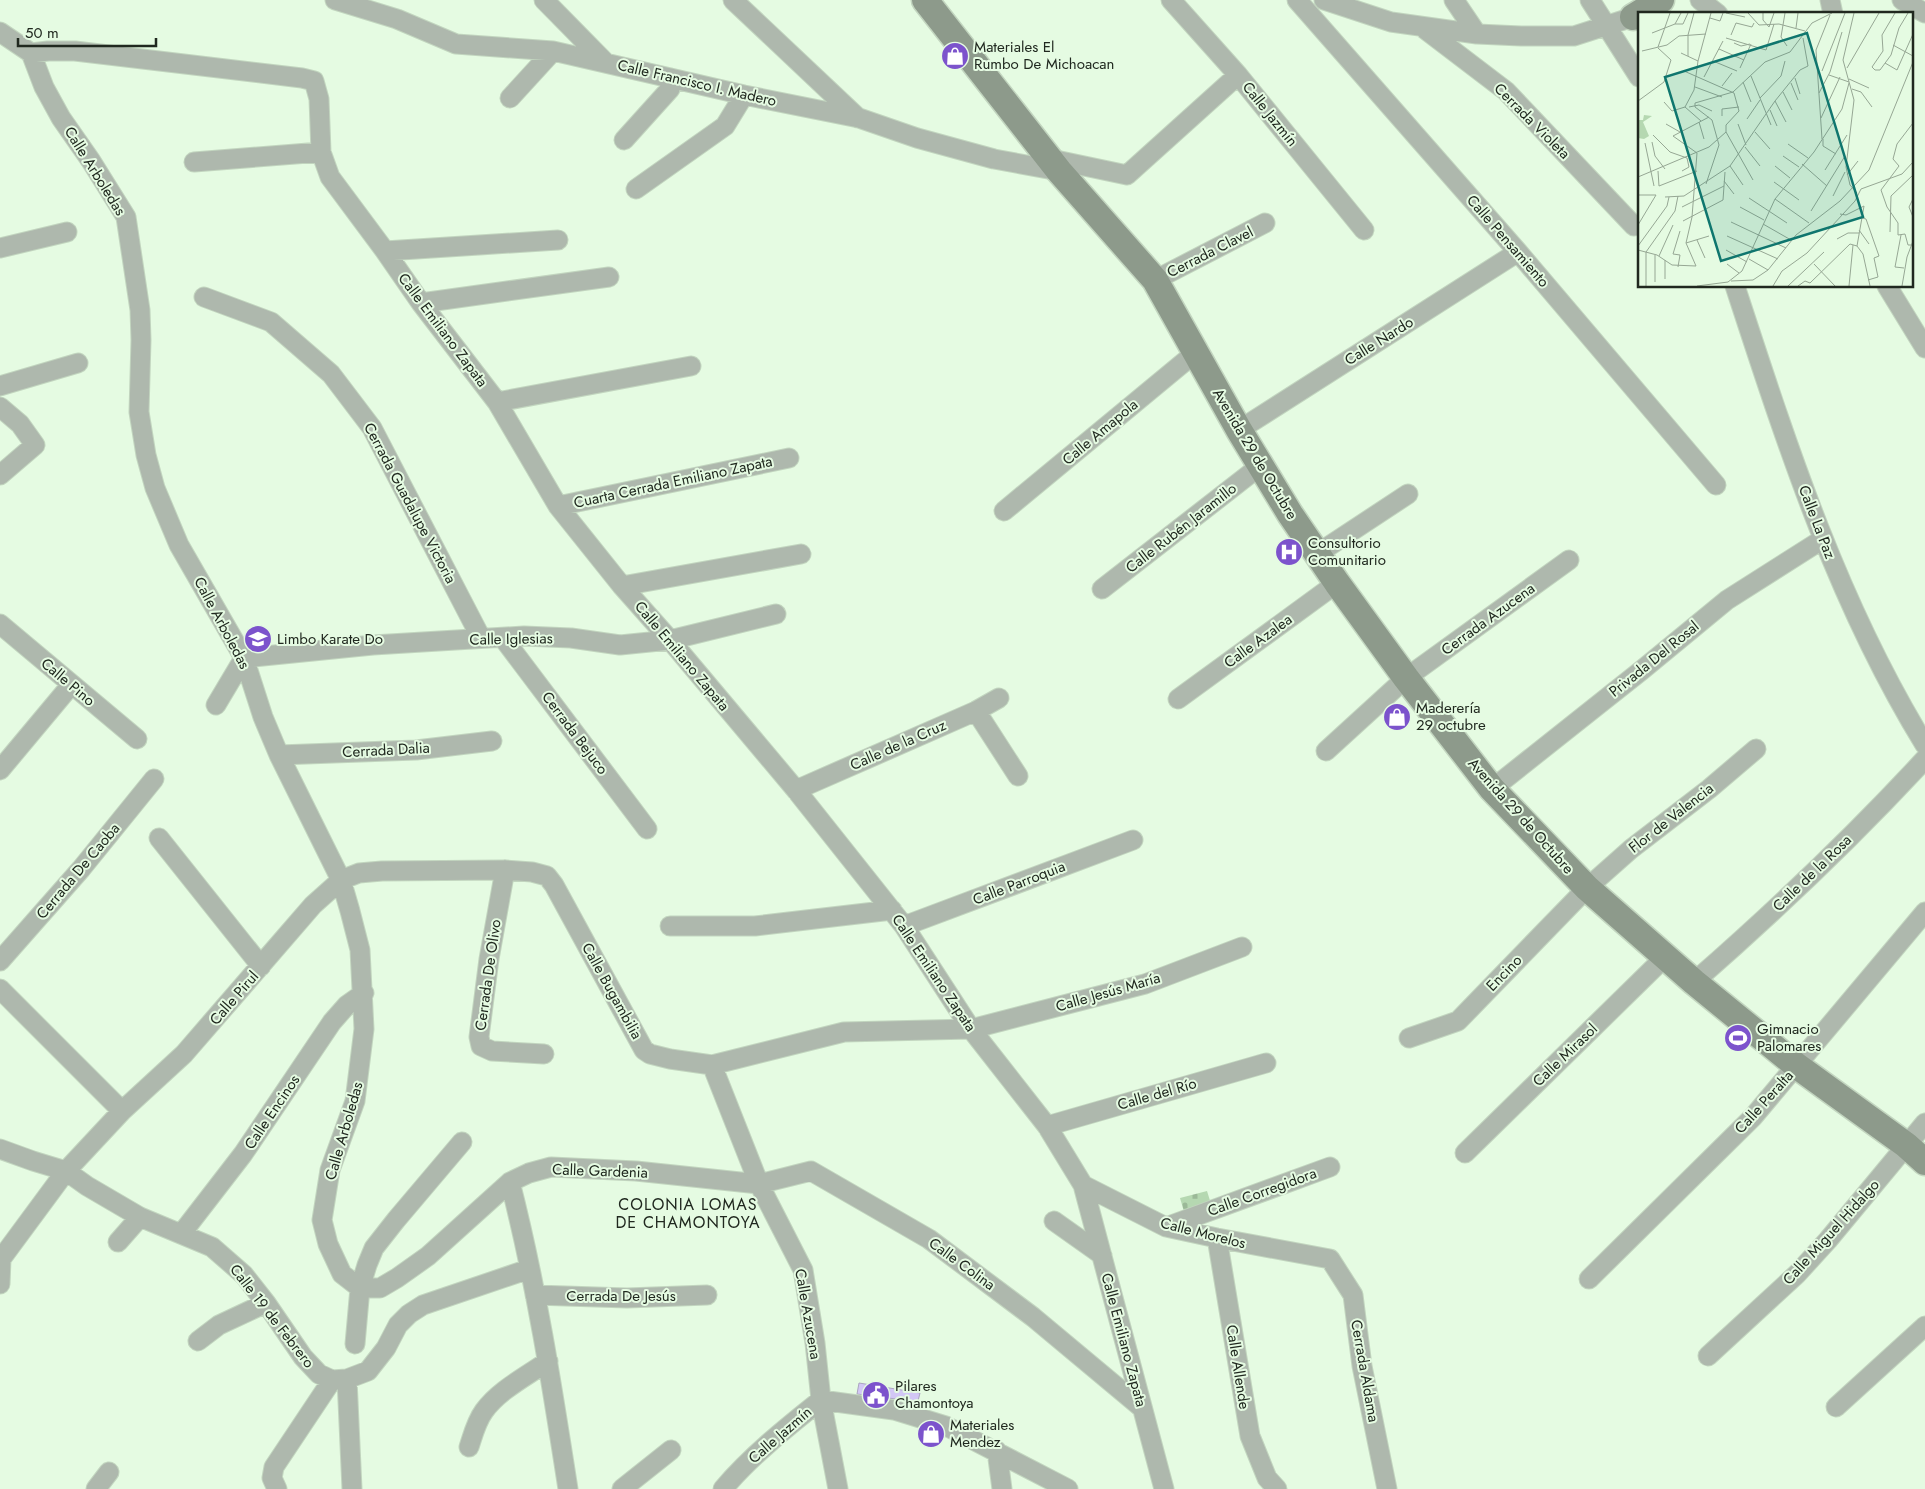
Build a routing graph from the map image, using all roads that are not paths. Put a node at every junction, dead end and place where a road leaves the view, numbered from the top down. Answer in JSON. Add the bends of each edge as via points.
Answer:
{"nodes":[{"id":1,"x":335,"y":0,"type":"edge"},
{"id":2,"x":544,"y":0,"type":"edge"},
{"id":3,"x":733,"y":0,"type":"edge"},
{"id":4,"x":925,"y":0,"type":"edge"},
{"id":5,"x":1171,"y":0,"type":"edge"},
{"id":6,"x":1297,"y":0,"type":"edge"},
{"id":7,"x":1324,"y":0,"type":"edge"},
{"id":8,"x":1454,"y":0,"type":"edge"},
{"id":9,"x":1590,"y":0,"type":"edge"},
{"id":10,"x":1661,"y":0,"type":"edge"},
{"id":11,"x":1700,"y":0,"type":"edge"},
{"id":12,"x":1902,"y":0,"type":"edge"},
{"id":13,"x":1641,"y":12,"type":"edge"},
{"id":14,"x":1715,"y":12,"type":"edge"},
{"id":15,"x":1638,"y":14,"type":"edge"},
{"id":16,"x":1925,"y":14,"type":"edge"},
{"id":17,"x":1633,"y":17,"type":"joint"},
{"id":18,"x":1421,"y":26,"type":"junction"},
{"id":19,"x":1607,"y":26,"type":"junction"},
{"id":20,"x":1925,"y":26,"type":"edge"},
{"id":21,"x":0,"y":32,"type":"edge"},
{"id":22,"x":1478,"y":34,"type":"junction"},
{"id":23,"x":553,"y":51,"type":"junction"},
{"id":24,"x":31,"y":53,"type":"junction"},
{"id":25,"x":606,"y":63,"type":"junction"},
{"id":26,"x":1238,"y":75,"type":"junction"},
{"id":27,"x":1638,"y":75,"type":"edge"},
{"id":28,"x":671,"y":78,"type":"junction"},
{"id":29,"x":744,"y":95,"type":"junction"},
{"id":30,"x":510,"y":98,"type":"dead end"},
{"id":31,"x":859,"y":118,"type":"junction"},
{"id":32,"x":624,"y":140,"type":"dead end"},
{"id":33,"x":321,"y":152,"type":"junction"},
{"id":34,"x":194,"y":162,"type":"dead end"},
{"id":35,"x":1055,"y":165,"type":"junction"},
{"id":36,"x":636,"y":189,"type":"dead end"},
{"id":37,"x":1264,"y":224,"type":"dead end"},
{"id":38,"x":1634,"y":226,"type":"dead end"},
{"id":39,"x":1364,"y":230,"type":"dead end"},
{"id":40,"x":67,"y":232,"type":"dead end"},
{"id":41,"x":558,"y":240,"type":"dead end"},
{"id":42,"x":0,"y":248,"type":"edge"},
{"id":43,"x":386,"y":251,"type":"junction"},
{"id":44,"x":1518,"y":252,"type":"junction"},
{"id":45,"x":609,"y":277,"type":"dead end"},
{"id":46,"x":1155,"y":280,"type":"junction"},
{"id":47,"x":1736,"y":288,"type":"edge"},
{"id":48,"x":1888,"y":288,"type":"edge"},
{"id":49,"x":204,"y":297,"type":"dead end"},
{"id":50,"x":420,"y":303,"type":"junction"},
{"id":51,"x":1925,"y":348,"type":"edge"},
{"id":52,"x":1195,"y":353,"type":"junction"},
{"id":53,"x":78,"y":364,"type":"dead end"},
{"id":54,"x":691,"y":366,"type":"dead end"},
{"id":55,"x":0,"y":386,"type":"edge"},
{"id":56,"x":497,"y":402,"type":"junction"},
{"id":57,"x":0,"y":407,"type":"edge"},
{"id":58,"x":1239,"y":430,"type":"junction"},
{"id":59,"x":789,"y":458,"type":"dead end"},
{"id":60,"x":1260,"y":466,"type":"junction"},
{"id":61,"x":0,"y":475,"type":"edge"},
{"id":62,"x":1716,"y":485,"type":"dead end"},
{"id":63,"x":1408,"y":494,"type":"dead end"},
{"id":64,"x":558,"y":506,"type":"junction"},
{"id":65,"x":1004,"y":511,"type":"dead end"},
{"id":66,"x":1823,"y":539,"type":"junction"},
{"id":67,"x":801,"y":554,"type":"dead end"},
{"id":68,"x":1317,"y":554,"type":"junction"},
{"id":69,"x":1569,"y":560,"type":"dead end"},
{"id":70,"x":1337,"y":583,"type":"junction"},
{"id":71,"x":622,"y":586,"type":"junction"},
{"id":72,"x":1102,"y":589,"type":"dead end"},
{"id":73,"x":776,"y":614,"type":"dead end"},
{"id":74,"x":0,"y":624,"type":"edge"},
{"id":75,"x":482,"y":638,"type":"junction"},
{"id":76,"x":503,"y":638,"type":"junction"},
{"id":77,"x":670,"y":640,"type":"junction"},
{"id":78,"x":244,"y":658,"type":"junction"},
{"id":79,"x":1406,"y":678,"type":"junction"},
{"id":80,"x":71,"y":685,"type":"junction"},
{"id":81,"x":999,"y":698,"type":"dead end"},
{"id":82,"x":1178,"y":699,"type":"dead end"},
{"id":83,"x":216,"y":705,"type":"dead end"},
{"id":84,"x":976,"y":711,"type":"junction"},
{"id":85,"x":137,"y":739,"type":"dead end"},
{"id":86,"x":492,"y":741,"type":"dead end"},
{"id":87,"x":1925,"y":745,"type":"edge"},
{"id":88,"x":1756,"y":749,"type":"dead end"},
{"id":89,"x":1326,"y":752,"type":"dead end"},
{"id":90,"x":279,"y":756,"type":"junction"},
{"id":91,"x":1925,"y":759,"type":"edge"},
{"id":92,"x":0,"y":770,"type":"edge"},
{"id":93,"x":1018,"y":776,"type":"dead end"},
{"id":94,"x":154,"y":779,"type":"dead end"},
{"id":95,"x":1492,"y":788,"type":"junction"},
{"id":96,"x":796,"y":790,"type":"junction"},
{"id":97,"x":647,"y":829,"type":"dead end"},
{"id":98,"x":159,"y":838,"type":"dead end"},
{"id":99,"x":1133,"y":840,"type":"dead end"},
{"id":100,"x":505,"y":870,"type":"junction"},
{"id":101,"x":341,"y":880,"type":"junction"},
{"id":102,"x":1587,"y":888,"type":"junction"},
{"id":103,"x":892,"y":910,"type":"junction"},
{"id":104,"x":1925,"y":912,"type":"edge"},
{"id":105,"x":670,"y":926,"type":"dead end"},
{"id":106,"x":904,"y":926,"type":"junction"},
{"id":107,"x":1242,"y":947,"type":"dead end"},
{"id":108,"x":1666,"y":957,"type":"junction"},
{"id":109,"x":0,"y":961,"type":"edge"},
{"id":110,"x":261,"y":966,"type":"junction"},
{"id":111,"x":1694,"y":982,"type":"junction"},
{"id":112,"x":0,"y":989,"type":"edge"},
{"id":113,"x":364,"y":994,"type":"junction"},
{"id":114,"x":971,"y":1029,"type":"junction"},
{"id":115,"x":1409,"y":1038,"type":"dead end"},
{"id":116,"x":544,"y":1054,"type":"dead end"},
{"id":117,"x":1266,"y":1063,"type":"dead end"},
{"id":118,"x":712,"y":1065,"type":"junction"},
{"id":119,"x":1797,"y":1066,"type":"junction"},
{"id":120,"x":122,"y":1111,"type":"junction"},
{"id":121,"x":1925,"y":1123,"type":"edge"},
{"id":122,"x":1047,"y":1126,"type":"junction"},
{"id":123,"x":462,"y":1142,"type":"dead end"},
{"id":124,"x":0,"y":1149,"type":"edge"},
{"id":125,"x":1465,"y":1153,"type":"dead end"},
{"id":126,"x":1916,"y":1153,"type":"edge"},
{"id":127,"x":1330,"y":1167,"type":"dead end"},
{"id":128,"x":66,"y":1171,"type":"junction"},
{"id":129,"x":510,"y":1182,"type":"junction"},
{"id":130,"x":760,"y":1184,"type":"junction"},
{"id":131,"x":1084,"y":1185,"type":"junction"},
{"id":132,"x":140,"y":1216,"type":"junction"},
{"id":133,"x":1054,"y":1221,"type":"dead end"},
{"id":134,"x":1166,"y":1227,"type":"junction"},
{"id":135,"x":182,"y":1233,"type":"junction"},
{"id":136,"x":1217,"y":1238,"type":"junction"},
{"id":137,"x":118,"y":1242,"type":"dead end"},
{"id":138,"x":1102,"y":1255,"type":"junction"},
{"id":139,"x":1330,"y":1259,"type":"joint"},
{"id":140,"x":529,"y":1269,"type":"junction"},
{"id":141,"x":1589,"y":1279,"type":"dead end"},
{"id":142,"x":0,"y":1284,"type":"edge"},
{"id":143,"x":360,"y":1288,"type":"junction"},
{"id":144,"x":535,"y":1294,"type":"junction"},
{"id":145,"x":707,"y":1295,"type":"dead end"},
{"id":146,"x":266,"y":1303,"type":"junction"},
{"id":147,"x":1925,"y":1326,"type":"edge"},
{"id":148,"x":198,"y":1341,"type":"dead end"},
{"id":149,"x":356,"y":1344,"type":"dead end"},
{"id":150,"x":1708,"y":1356,"type":"dead end"},
{"id":151,"x":548,"y":1361,"type":"junction"},
{"id":152,"x":340,"y":1379,"type":"junction"},
{"id":153,"x":821,"y":1400,"type":"junction"},
{"id":154,"x":1836,"y":1407,"type":"dead end"},
{"id":155,"x":1142,"y":1408,"type":"junction"},
{"id":156,"x":469,"y":1447,"type":"dead end"},
{"id":157,"x":670,"y":1450,"type":"dead end"},
{"id":158,"x":997,"y":1451,"type":"junction"},
{"id":159,"x":109,"y":1472,"type":"dead end"},
{"id":160,"x":96,"y":1489,"type":"edge"},
{"id":161,"x":277,"y":1489,"type":"edge"},
{"id":162,"x":352,"y":1489,"type":"edge"},
{"id":163,"x":568,"y":1489,"type":"edge"},
{"id":164,"x":622,"y":1489,"type":"edge"},
{"id":165,"x":722,"y":1489,"type":"edge"},
{"id":166,"x":838,"y":1489,"type":"edge"},
{"id":167,"x":1002,"y":1489,"type":"edge"},
{"id":168,"x":1068,"y":1489,"type":"edge"},
{"id":169,"x":1164,"y":1489,"type":"edge"},
{"id":170,"x":1277,"y":1489,"type":"edge"},
{"id":171,"x":1387,"y":1489,"type":"edge"}],
"edges":[{"from":1,"to":23,"type":"street","name":"Calle Francisco I. Madero","via":[[397,19],[456,44]]},
{"from":2,"to":25,"type":"street"},
{"from":3,"to":31,"type":"street"},
{"from":4,"to":35,"type":"street","name":"Avenida 29 de Octubre"},
{"from":5,"to":26,"type":"street","name":"Calle Jazmín"},
{"from":6,"to":44,"type":"street","name":"Calle Pensamiento"},
{"from":7,"to":18,"type":"street","via":[[1392,22]]},
{"from":8,"to":22,"type":"street"},
{"from":9,"to":19,"type":"street"},
{"from":10,"to":13,"type":"street"},
{"from":11,"to":14,"type":"street"},
{"from":12,"to":16,"type":"street"},
{"from":15,"to":17,"type":"street"},
{"from":16,"to":20,"type":"street","via":[[1922,24]]},
{"from":17,"to":19,"type":"street"},
{"from":18,"to":22,"type":"street"},
{"from":18,"to":38,"type":"street","name":"Cerrada Violeta","via":[[1506,91]]},
{"from":19,"to":22,"type":"street","via":[[1574,36]]},
{"from":19,"to":27,"type":"street"},
{"from":21,"to":24,"type":"street"},
{"from":23,"to":25,"type":"street","name":"Calle Francisco I. Madero"},
{"from":23,"to":30,"type":"street"},
{"from":24,"to":33,"type":"street","name":"Calle Emiliano Zapata","via":[[75,50],[314,81],[319,99]]},
{"from":24,"to":78,"type":"street","name":"Calle Arboledas","via":[[61,118],[126,217],[140,310],[139,412],[146,455],[155,488],[179,545]]},
{"from":25,"to":28,"type":"street","name":"Calle Francisco I. Madero"},
{"from":26,"to":35,"type":"street","name":"Calle Francisco I. Madero","via":[[1128,175]]},
{"from":26,"to":39,"type":"street","name":"Calle Jazmín"},
{"from":28,"to":29,"type":"street","name":"Calle Francisco I. Madero"},
{"from":28,"to":32,"type":"street","via":[[670,89]]},
{"from":29,"to":31,"type":"street","name":"Calle Francisco I. Madero"},
{"from":29,"to":36,"type":"street","via":[[726,126]]},
{"from":31,"to":35,"type":"street","name":"Calle Francisco I. Madero","via":[[994,159]]},
{"from":33,"to":34,"type":"street"},
{"from":33,"to":43,"type":"street","name":"Calle Emiliano Zapata","via":[[330,177]]},
{"from":35,"to":46,"type":"street","name":"Avenida 29 de Octubre"},
{"from":37,"to":46,"type":"street","name":"Cerrada Clavel"},
{"from":40,"to":42,"type":"street"},
{"from":41,"to":43,"type":"street"},
{"from":43,"to":50,"type":"street","name":"Calle Emiliano Zapata"},
{"from":44,"to":58,"type":"street","name":"Calle Nardo"},
{"from":44,"to":62,"type":"street","name":"Calle Pensamiento"},
{"from":45,"to":50,"type":"street"},
{"from":46,"to":52,"type":"street","name":"Avenida 29 de Octubre"},
{"from":47,"to":66,"type":"street","name":"Calle La Paz","via":[[1776,415]]},
{"from":48,"to":51,"type":"street"},
{"from":49,"to":75,"type":"street","name":"Cerrada Guadalupe Victoria","via":[[271,322],[332,374],[372,428]]},
{"from":50,"to":56,"type":"street","name":"Calle Emiliano Zapata"},
{"from":52,"to":58,"type":"street","name":"Avenida 29 de Octubre"},
{"from":52,"to":65,"type":"street","name":"Calle Amapola"},
{"from":53,"to":55,"type":"street"},
{"from":54,"to":56,"type":"street"},
{"from":56,"to":64,"type":"street","name":"Calle Emiliano Zapata"},
{"from":57,"to":61,"type":"street","via":[[20,424],[35,445]]},
{"from":58,"to":60,"type":"street","name":"Avenida 29 de Octubre"},
{"from":59,"to":64,"type":"street","name":"Cuarta Cerrada Emiliano Zapata"},
{"from":60,"to":68,"type":"street","name":"Avenida 29 de Octubre"},
{"from":60,"to":72,"type":"street","name":"Calle Rubén Jaramillo"},
{"from":63,"to":68,"type":"street"},
{"from":64,"to":71,"type":"street","name":"Calle Emiliano Zapata"},
{"from":66,"to":87,"type":"street","name":"Calle La Paz","via":[[1849,603],[1897,700]]},
{"from":66,"to":95,"type":"street","name":"Privada Del Rosal","via":[[1727,600]]},
{"from":67,"to":71,"type":"street"},
{"from":68,"to":70,"type":"street","name":"Avenida 29 de Octubre"},
{"from":69,"to":79,"type":"street","name":"Cerrada Azucena"},
{"from":70,"to":79,"type":"street","name":"Avenida 29 de Octubre"},
{"from":70,"to":82,"type":"street","name":"Calle Azalea"},
{"from":71,"to":77,"type":"street","name":"Calle Emiliano Zapata"},
{"from":73,"to":77,"type":"street","name":"Calle Iglesias"},
{"from":74,"to":80,"type":"street","name":"Calle Pino"},
{"from":75,"to":76,"type":"street","name":"Calle Iglesias"},
{"from":75,"to":78,"type":"street","name":"Calle Iglesias"},
{"from":76,"to":77,"type":"street","name":"Calle Iglesias","via":[[571,638],[620,645]]},
{"from":76,"to":97,"type":"street","name":"Cerrada Bejuco"},
{"from":77,"to":96,"type":"street","name":"Calle Emiliano Zapata"},
{"from":78,"to":83,"type":"street"},
{"from":78,"to":90,"type":"street","name":"Calle Arboledas"},
{"from":79,"to":89,"type":"street","name":"Cerrada Azucena"},
{"from":79,"to":95,"type":"street","name":"Avenida 29 de Octubre"},
{"from":80,"to":85,"type":"street","name":"Calle Pino"},
{"from":80,"to":92,"type":"street"},
{"from":81,"to":84,"type":"street","name":"Calle de la Cruz"},
{"from":84,"to":93,"type":"street"},
{"from":84,"to":96,"type":"street","name":"Calle de la Cruz"},
{"from":86,"to":90,"type":"street","name":"Cerrada Dalia","via":[[416,750]]},
{"from":88,"to":102,"type":"street","name":"Flor de Valencia"},
{"from":90,"to":101,"type":"street","name":"Calle Arboledas"},
{"from":91,"to":111,"type":"street","name":"Calle de la Rosa","via":[[1820,867]]},
{"from":94,"to":109,"type":"street","name":"Cerrada De Caoba"},
{"from":95,"to":102,"type":"street","name":"Avenida 29 de Octubre"},
{"from":96,"to":103,"type":"street","name":"Calle Emiliano Zapata"},
{"from":98,"to":110,"type":"street"},
{"from":99,"to":106,"type":"street","name":"Calle Parroquia"},
{"from":100,"to":101,"type":"street","name":"Calle Bugambilia","via":[[382,871],[359,873]]},
{"from":100,"to":116,"type":"street","name":"Cerrada De Olivo","via":[[479,1037],[481,1046],[486,1050]]},
{"from":100,"to":118,"type":"street","name":"Calle Bugambilia","via":[[547,876],[554,885],[644,1050],[670,1059]]},
{"from":101,"to":110,"type":"street","name":"Calle Pirul","via":[[313,905]]},
{"from":101,"to":113,"type":"street","name":"Calle Arboledas","via":[[360,950]]},
{"from":102,"to":108,"type":"street","name":"Avenida 29 de Octubre"},
{"from":102,"to":115,"type":"street","name":"Encino","via":[[1458,1021]]},
{"from":103,"to":105,"type":"street","via":[[754,926]]},
{"from":103,"to":106,"type":"street","name":"Calle Emiliano Zapata"},
{"from":104,"to":119,"type":"street","name":"Calle Peralta"},
{"from":106,"to":114,"type":"street","name":"Calle Emiliano Zapata"},
{"from":107,"to":114,"type":"street","name":"Calle Jesús María","via":[[1145,984]]},
{"from":108,"to":111,"type":"street","name":"Avenida 29 de Octubre"},
{"from":108,"to":125,"type":"street","name":"Calle Mirasol"},
{"from":110,"to":120,"type":"street","name":"Calle Pirul","via":[[184,1054]]},
{"from":111,"to":119,"type":"street","name":"Avenida 29 de Octubre"},
{"from":112,"to":120,"type":"street"},
{"from":113,"to":135,"type":"street","name":"Calle Encinos","via":[[347,1005],[332,1022],[243,1154]]},
{"from":113,"to":143,"type":"street","name":"Calle Arboledas","via":[[364,1029],[355,1101],[330,1170],[322,1220],[328,1244],[342,1274]]},
{"from":114,"to":118,"type":"street","name":"Calle Bugambilia","via":[[844,1032]]},
{"from":114,"to":122,"type":"street","name":"Calle Emiliano Zapata"},
{"from":117,"to":122,"type":"street","name":"Calle del Río"},
{"from":118,"to":130,"type":"street","name":"Calle Azucena"},
{"from":119,"to":126,"type":"street","name":"Avenida 29 de Octubre"},
{"from":119,"to":141,"type":"street","name":"Calle Peralta","via":[[1753,1117]]},
{"from":120,"to":128,"type":"street","name":"Calle Pirul"},
{"from":121,"to":126,"type":"street","name":"Calle Miguel Hidalgo"},
{"from":122,"to":131,"type":"street","name":"Calle Emiliano Zapata"},
{"from":123,"to":143,"type":"street","via":[[374,1248]]},
{"from":124,"to":128,"type":"street","name":"Calle 19 de Febrero"},
{"from":126,"to":150,"type":"street","name":"Calle Miguel Hidalgo","via":[[1797,1274]]},
{"from":127,"to":134,"type":"street","name":"Calle Corregidora"},
{"from":128,"to":132,"type":"street","name":"Calle 19 de Febrero"},
{"from":128,"to":142,"type":"street","name":"Calle Pirul","via":[[1,1259]]},
{"from":129,"to":130,"type":"street","name":"Calle Gardenia","via":[[551,1168],[636,1171]]},
{"from":129,"to":140,"type":"street"},
{"from":129,"to":143,"type":"street","name":"Calle Gardenia","via":[[428,1256],[397,1278],[380,1288]]},
{"from":130,"to":153,"type":"street","name":"Calle Azucena","via":[[803,1270]]},
{"from":130,"to":155,"type":"street","name":"Calle Colina","via":[[811,1171],[929,1239],[1033,1317]]},
{"from":131,"to":134,"type":"street","name":"Calle Morelos"},
{"from":131,"to":138,"type":"street","name":"Calle Emiliano Zapata"},
{"from":132,"to":135,"type":"street","name":"Calle 19 de Febrero"},
{"from":132,"to":137,"type":"street"},
{"from":133,"to":138,"type":"street"},
{"from":134,"to":136,"type":"street","name":"Calle Morelos"},
{"from":135,"to":146,"type":"street","name":"Calle 19 de Febrero","via":[[212,1247],[228,1260]]},
{"from":136,"to":139,"type":"street","name":"Calle Morelos"},
{"from":136,"to":170,"type":"street","name":"Calle Allende","via":[[1250,1436],[1267,1478]]},
{"from":138,"to":155,"type":"street","name":"Calle Emiliano Zapata"},
{"from":139,"to":171,"type":"street","name":"Cerrada Aldama","via":[[1353,1295],[1362,1366]]},
{"from":140,"to":144,"type":"street"},
{"from":140,"to":152,"type":"street","via":[[423,1305],[398,1326],[368,1371]]},
{"from":143,"to":149,"type":"street"},
{"from":144,"to":145,"type":"street","name":"Cerrada De Jesús","via":[[627,1298]]},
{"from":144,"to":151,"type":"street"},
{"from":146,"to":148,"type":"street","via":[[218,1325]]},
{"from":146,"to":152,"type":"street","name":"Calle 19 de Febrero","via":[[303,1357],[319,1374]]},
{"from":147,"to":154,"type":"street"},
{"from":151,"to":156,"type":"street","via":[[495,1398],[474,1428]]},
{"from":151,"to":163,"type":"street"},
{"from":152,"to":161,"type":"street","via":[[274,1467],[272,1478]]},
{"from":152,"to":162,"type":"street"},
{"from":153,"to":158,"type":"street","name":"Calle Jazmín","via":[[894,1410],[946,1426]]},
{"from":153,"to":165,"type":"street","name":"Calle Jazmín","via":[[788,1426]]},
{"from":153,"to":166,"type":"street","name":"Calle Azucena"},
{"from":155,"to":169,"type":"street","name":"Calle Emiliano Zapata"},
{"from":157,"to":164,"type":"street"},
{"from":158,"to":167,"type":"street"},
{"from":158,"to":168,"type":"street","name":"Calle Jazmín"},
{"from":159,"to":160,"type":"street"}]}
